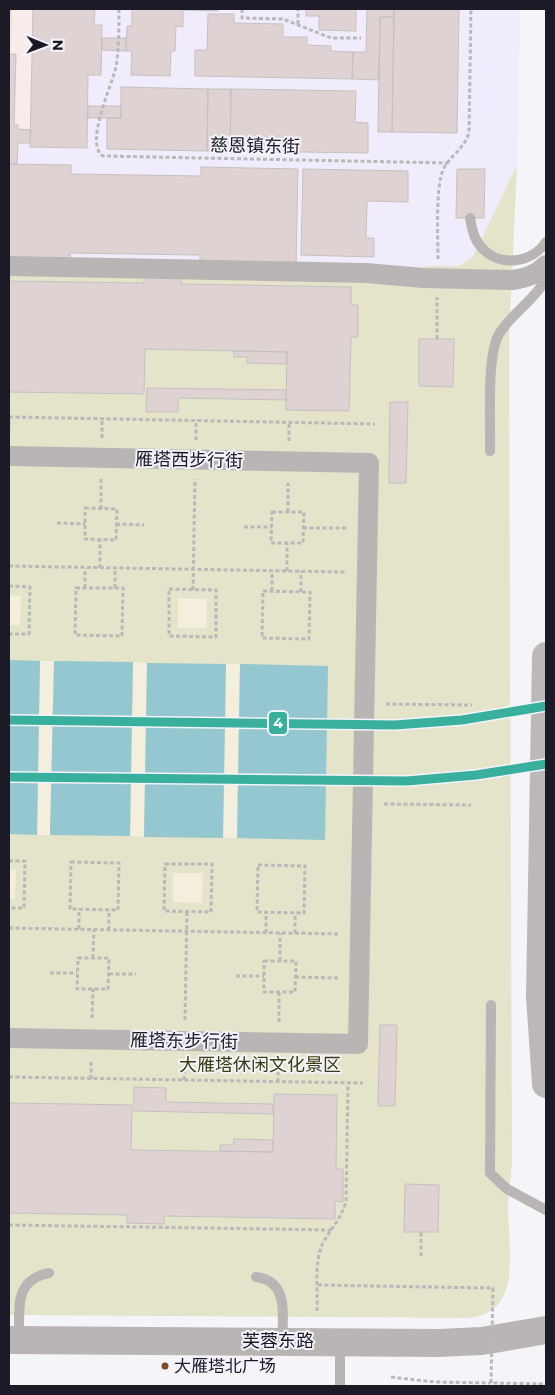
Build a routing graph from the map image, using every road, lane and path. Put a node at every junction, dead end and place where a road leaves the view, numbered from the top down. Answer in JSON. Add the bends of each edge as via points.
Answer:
{"nodes":[{"id":1,"x":119,"y":9,"type":"edge"},
{"id":2,"x":242,"y":9,"type":"edge"},
{"id":3,"x":298,"y":9,"type":"edge"},
{"id":4,"x":471,"y":9,"type":"edge"},
{"id":5,"x":298,"y":24,"type":"dead end"},
{"id":6,"x":361,"y":38,"type":"dead end"},
{"id":7,"x":448,"y":163,"type":"junction"},
{"id":8,"x":470,"y":218,"type":"dead end"},
{"id":9,"x":546,"y":242,"type":"edge"},
{"id":10,"x":546,"y":265,"type":"edge"},
{"id":11,"x":9,"y":266,"type":"edge"},
{"id":12,"x":438,"y":278,"type":"junction"},
{"id":13,"x":546,"y":279,"type":"edge"},
{"id":14,"x":437,"y":339,"type":"dead end"},
{"id":15,"x":9,"y":417,"type":"edge"},
{"id":16,"x":196,"y":420,"type":"junction"},
{"id":17,"x":375,"y":424,"type":"dead end"},
{"id":18,"x":9,"y":432,"type":"edge"},
{"id":19,"x":490,"y":452,"type":"dead end"},
{"id":20,"x":9,"y":456,"type":"edge"},
{"id":21,"x":195,"y":460,"type":"junction"},
{"id":22,"x":57,"y":523,"type":"dead end"},
{"id":23,"x":85,"y":524,"type":"junction"},
{"id":24,"x":116,"y":524,"type":"junction"},
{"id":25,"x":144,"y":525,"type":"dead end"},
{"id":26,"x":244,"y":527,"type":"dead end"},
{"id":27,"x":272,"y":527,"type":"junction"},
{"id":28,"x":303,"y":528,"type":"junction"},
{"id":29,"x":367,"y":529,"type":"junction"},
{"id":30,"x":100,"y":540,"type":"junction"},
{"id":31,"x":287,"y":543,"type":"junction"},
{"id":32,"x":9,"y":566,"type":"edge"},
{"id":33,"x":85,"y":568,"type":"junction"},
{"id":34,"x":100,"y":568,"type":"junction"},
{"id":35,"x":115,"y":568,"type":"junction"},
{"id":36,"x":193,"y":570,"type":"junction"},
{"id":37,"x":272,"y":571,"type":"junction"},
{"id":38,"x":287,"y":571,"type":"junction"},
{"id":39,"x":301,"y":572,"type":"junction"},
{"id":40,"x":367,"y":573,"type":"junction"},
{"id":41,"x":9,"y":586,"type":"edge"},
{"id":42,"x":85,"y":588,"type":"junction"},
{"id":43,"x":114,"y":588,"type":"junction"},
{"id":44,"x":193,"y":590,"type":"junction"},
{"id":45,"x":272,"y":591,"type":"junction"},
{"id":46,"x":301,"y":592,"type":"junction"},
{"id":47,"x":9,"y":634,"type":"edge"},
{"id":48,"x":546,"y":656,"type":"edge"},
{"id":49,"x":364,"y":704,"type":"junction"},
{"id":50,"x":472,"y":705,"type":"dead end"},
{"id":51,"x":363,"y":803,"type":"junction"},
{"id":52,"x":471,"y":805,"type":"dead end"},
{"id":53,"x":9,"y":861,"type":"edge"},
{"id":54,"x":9,"y":908,"type":"edge"},
{"id":55,"x":79,"y":909,"type":"junction"},
{"id":56,"x":109,"y":910,"type":"junction"},
{"id":57,"x":187,"y":911,"type":"junction"},
{"id":58,"x":266,"y":912,"type":"junction"},
{"id":59,"x":295,"y":913,"type":"junction"},
{"id":60,"x":9,"y":928,"type":"edge"},
{"id":61,"x":79,"y":929,"type":"junction"},
{"id":62,"x":94,"y":930,"type":"junction"},
{"id":63,"x":109,"y":930,"type":"junction"},
{"id":64,"x":187,"y":931,"type":"junction"},
{"id":65,"x":266,"y":933,"type":"junction"},
{"id":66,"x":280,"y":933,"type":"junction"},
{"id":67,"x":295,"y":933,"type":"junction"},
{"id":68,"x":360,"y":934,"type":"junction"},
{"id":69,"x":93,"y":958,"type":"junction"},
{"id":70,"x":280,"y":961,"type":"junction"},
{"id":71,"x":50,"y":973,"type":"dead end"},
{"id":72,"x":77,"y":973,"type":"junction"},
{"id":73,"x":108,"y":974,"type":"junction"},
{"id":74,"x":136,"y":974,"type":"dead end"},
{"id":75,"x":236,"y":976,"type":"dead end"},
{"id":76,"x":264,"y":976,"type":"junction"},
{"id":77,"x":295,"y":977,"type":"junction"},
{"id":78,"x":360,"y":978,"type":"junction"},
{"id":79,"x":491,"y":1005,"type":"dead end"},
{"id":80,"x":9,"y":1038,"type":"edge"},
{"id":81,"x":185,"y":1041,"type":"junction"},
{"id":82,"x":9,"y":1077,"type":"edge"},
{"id":83,"x":184,"y":1080,"type":"junction"},
{"id":84,"x":348,"y":1083,"type":"junction"},
{"id":85,"x":363,"y":1084,"type":"dead end"},
{"id":86,"x":546,"y":1084,"type":"edge"},
{"id":87,"x":546,"y":1210,"type":"edge"},
{"id":88,"x":9,"y":1225,"type":"edge"},
{"id":89,"x":333,"y":1230,"type":"junction"},
{"id":90,"x":421,"y":1232,"type":"dead end"},
{"id":91,"x":421,"y":1256,"type":"dead end"},
{"id":92,"x":49,"y":1273,"type":"dead end"},
{"id":93,"x":256,"y":1277,"type":"dead end"},
{"id":94,"x":318,"y":1285,"type":"junction"},
{"id":95,"x":318,"y":1311,"type":"dead end"},
{"id":96,"x":546,"y":1330,"type":"edge"},
{"id":97,"x":14,"y":1340,"type":"edge"},
{"id":98,"x":282,"y":1342,"type":"junction"},
{"id":99,"x":340,"y":1342,"type":"junction"},
{"id":100,"x":391,"y":1378,"type":"dead end"},
{"id":101,"x":491,"y":1383,"type":"junction"},
{"id":102,"x":546,"y":1384,"type":"edge"},
{"id":103,"x":540,"y":1385,"type":"edge"},
{"id":104,"x":340,"y":1386,"type":"edge"}],
"edges":[{"from":1,"to":7,"type":"path","name":"慈恩镇东街","via":[[115,70],[100,118],[97,149],[100,154],[107,157]]},
{"from":2,"to":6,"type":"path","via":[[242,18],[283,19],[325,36]]},
{"from":3,"to":5,"type":"path"},
{"from":4,"to":7,"type":"path","via":[[469,133],[464,146]]},
{"from":7,"to":12,"type":"path","via":[[440,181]]},
{"from":8,"to":9,"type":"lane","via":[[473,234],[482,248],[495,257],[511,261],[528,258]]},
{"from":10,"to":12,"type":"street","via":[[539,272],[512,280]]},
{"from":11,"to":12,"type":"street","via":[[366,273]]},
{"from":12,"to":14,"type":"path"},
{"from":13,"to":19,"type":"lane","via":[[530,302],[503,329],[496,342],[492,364]]},
{"from":15,"to":16,"type":"path"},
{"from":15,"to":18,"type":"path"},
{"from":16,"to":17,"type":"path"},
{"from":16,"to":21,"type":"path"},
{"from":20,"to":21,"type":"street","name":"雁塔西步行街"},
{"from":21,"to":29,"type":"street","name":"雁塔西步行街","via":[[368,463]]},
{"from":21,"to":36,"type":"path"},
{"from":22,"to":23,"type":"path"},
{"from":23,"to":24,"type":"path","via":[[86,508],[117,509]]},
{"from":23,"to":30,"type":"path","via":[[85,539]]},
{"from":24,"to":25,"type":"path"},
{"from":24,"to":30,"type":"path","via":[[116,540]]},
{"from":26,"to":27,"type":"path"},
{"from":27,"to":28,"type":"path","via":[[272,512],[304,512]]},
{"from":27,"to":31,"type":"path","via":[[272,543]]},
{"from":28,"to":29,"type":"path"},
{"from":28,"to":31,"type":"path","via":[[303,543]]},
{"from":29,"to":40,"type":"street"},
{"from":30,"to":34,"type":"path"},
{"from":31,"to":38,"type":"path"},
{"from":32,"to":33,"type":"path"},
{"from":33,"to":34,"type":"path"},
{"from":33,"to":42,"type":"path"},
{"from":34,"to":35,"type":"path"},
{"from":35,"to":36,"type":"path"},
{"from":35,"to":43,"type":"path"},
{"from":36,"to":37,"type":"path"},
{"from":36,"to":44,"type":"path"},
{"from":37,"to":38,"type":"path"},
{"from":37,"to":45,"type":"path"},
{"from":38,"to":39,"type":"path"},
{"from":39,"to":40,"type":"path"},
{"from":39,"to":46,"type":"path"},
{"from":40,"to":49,"type":"street"},
{"from":41,"to":47,"type":"path","via":[[30,587],[29,634]]},
{"from":42,"to":43,"type":"path"},
{"from":42,"to":43,"type":"path","via":[[76,588],[75,635],[122,636],[123,588]]},
{"from":44,"to":44,"type":"path","via":[[216,590],[216,637],[169,636],[170,589]]},
{"from":45,"to":46,"type":"path"},
{"from":45,"to":46,"type":"path","via":[[263,591],[262,638],[309,639],[310,592]]},
{"from":48,"to":86,"type":"main road","via":[[540,996]]},
{"from":49,"to":50,"type":"path"},
{"from":49,"to":51,"type":"street"},
{"from":51,"to":52,"type":"path"},
{"from":51,"to":68,"type":"street"},
{"from":53,"to":54,"type":"path","via":[[25,861],[24,908]]},
{"from":55,"to":56,"type":"path"},
{"from":55,"to":56,"type":"path","via":[[70,909],[71,862],[118,863],[118,910]]},
{"from":55,"to":61,"type":"path"},
{"from":56,"to":63,"type":"path"},
{"from":57,"to":57,"type":"path","via":[[164,911],[165,864],[212,864],[211,912]]},
{"from":57,"to":64,"type":"path"},
{"from":58,"to":59,"type":"path"},
{"from":58,"to":59,"type":"path","via":[[257,912],[258,865],[305,866],[304,913]]},
{"from":58,"to":65,"type":"path"},
{"from":59,"to":67,"type":"path"},
{"from":60,"to":61,"type":"path"},
{"from":61,"to":62,"type":"path"},
{"from":62,"to":63,"type":"path"},
{"from":62,"to":69,"type":"path"},
{"from":63,"to":64,"type":"path"},
{"from":64,"to":65,"type":"path"},
{"from":64,"to":81,"type":"path"},
{"from":65,"to":66,"type":"path"},
{"from":66,"to":67,"type":"path"},
{"from":66,"to":70,"type":"path"},
{"from":67,"to":68,"type":"path"},
{"from":68,"to":78,"type":"street"},
{"from":69,"to":72,"type":"path","via":[[78,958]]},
{"from":69,"to":73,"type":"path","via":[[109,958]]},
{"from":70,"to":76,"type":"path","via":[[264,961]]},
{"from":70,"to":77,"type":"path","via":[[296,961]]},
{"from":71,"to":72,"type":"path"},
{"from":72,"to":73,"type":"path","via":[[77,989],[108,989]]},
{"from":73,"to":74,"type":"path"},
{"from":75,"to":76,"type":"path"},
{"from":76,"to":77,"type":"path","via":[[264,992],[295,992]]},
{"from":77,"to":78,"type":"path"},
{"from":78,"to":81,"type":"street","name":"雁塔东步行街","via":[[358,1044]]},
{"from":79,"to":87,"type":"lane","via":[[490,1173],[507,1189]]},
{"from":80,"to":81,"type":"street","name":"雁塔东步行街"},
{"from":81,"to":83,"type":"path"},
{"from":82,"to":83,"type":"path"},
{"from":83,"to":84,"type":"path"},
{"from":84,"to":85,"type":"path"},
{"from":84,"to":89,"type":"path","via":[[346,1202],[342,1217]]},
{"from":88,"to":89,"type":"path"},
{"from":89,"to":94,"type":"path","via":[[318,1260]]},
{"from":90,"to":91,"type":"path"},
{"from":92,"to":97,"type":"lane","via":[[38,1275],[22,1290]]},
{"from":93,"to":98,"type":"lane","via":[[271,1282],[282,1295]]},
{"from":94,"to":95,"type":"path"},
{"from":94,"to":101,"type":"path","bridge":true,"via":[[493,1288]]},
{"from":96,"to":99,"type":"main road","name":"芙蓉东路","via":[[482,1341]]},
{"from":97,"to":98,"type":"main road","name":"芙蓉东路"},
{"from":98,"to":99,"type":"main road","name":"芙蓉东路"},
{"from":99,"to":104,"type":"lane"},
{"from":100,"to":101,"type":"path"},
{"from":101,"to":103,"type":"path","bridge":true},
{"from":102,"to":103,"type":"path","bridge":true}]}
